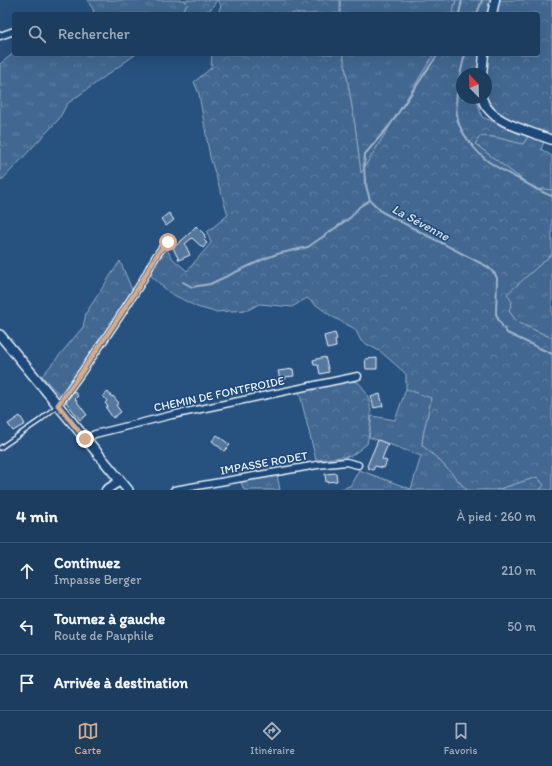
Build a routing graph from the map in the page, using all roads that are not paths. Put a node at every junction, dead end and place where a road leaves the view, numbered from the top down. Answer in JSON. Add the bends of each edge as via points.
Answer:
{"nodes":[{"id":1,"x":495,"y":0,"type":"edge"},
{"id":2,"x":492,"y":12,"type":"edge"},
{"id":3,"x":12,"y":32,"type":"edge"},
{"id":4,"x":0,"y":36,"type":"edge"},
{"id":5,"x":484,"y":56,"type":"edge"},
{"id":6,"x":483,"y":68,"type":"edge"},
{"id":7,"x":484,"y":104,"type":"edge"},
{"id":8,"x":552,"y":140,"type":"edge"},
{"id":9,"x":168,"y":242,"type":"dead end"},
{"id":10,"x":0,"y":336,"type":"edge"},
{"id":11,"x":358,"y":376,"type":"dead end"},
{"id":12,"x":58,"y":405,"type":"junction"},
{"id":13,"x":85,"y":439,"type":"junction"},
{"id":14,"x":0,"y":448,"type":"edge"},
{"id":15,"x":358,"y":465,"type":"dead end"},
{"id":16,"x":120,"y":481,"type":"junction"},
{"id":17,"x":106,"y":490,"type":"edge"},
{"id":18,"x":128,"y":490,"type":"edge"},
{"id":19,"x":174,"y":490,"type":"edge"}],
"edges":[{"from":1,"to":2,"type":"street"},
{"from":3,"to":4,"type":"street"},
{"from":5,"to":6,"type":"street"},
{"from":7,"to":8,"type":"street","via":[[496,117]]},
{"from":9,"to":12,"type":"street","via":[[161,248],[126,308]]},
{"from":10,"to":12,"type":"main road"},
{"from":11,"to":13,"type":"street","name":"CHEMIN DE FONTFROIDE","via":[[172,415],[95,434]]},
{"from":12,"to":13,"type":"main road"},
{"from":12,"to":14,"type":"lane"},
{"from":13,"to":16,"type":"main road"},
{"from":15,"to":19,"type":"street","name":"IMPASSE RODET","via":[[346,462],[323,464]]},
{"from":16,"to":17,"type":"street"},
{"from":16,"to":18,"type":"main road"}]}
